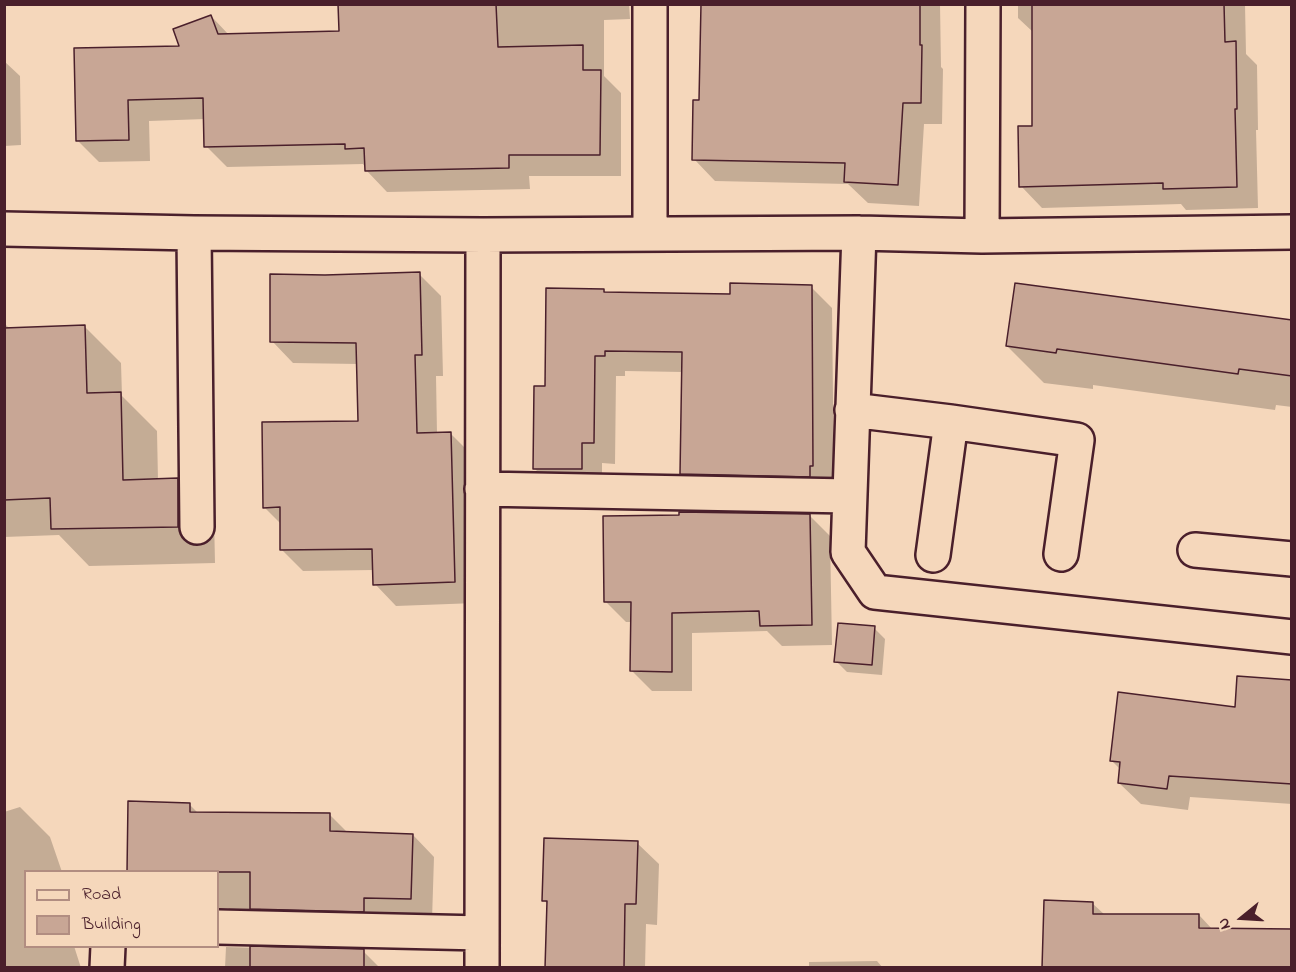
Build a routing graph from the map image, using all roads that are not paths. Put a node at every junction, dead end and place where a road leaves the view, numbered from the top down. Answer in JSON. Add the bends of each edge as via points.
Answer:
{"nodes":[{"id":1,"x":650,"y":4,"type":"edge"},
{"id":2,"x":983,"y":4,"type":"edge"},
{"id":3,"x":4,"y":229,"type":"edge"},
{"id":4,"x":1292,"y":232,"type":"edge"},
{"id":5,"x":194,"y":233,"type":"junction"},
{"id":6,"x":859,"y":233,"type":"junction"},
{"id":7,"x":650,"y":234,"type":"junction"},
{"id":8,"x":483,"y":235,"type":"junction"},
{"id":9,"x":982,"y":236,"type":"junction"},
{"id":10,"x":852,"y":410,"type":"junction"},
{"id":11,"x":951,"y":422,"type":"junction"},
{"id":12,"x":482,"y":489,"type":"junction"},
{"id":13,"x":849,"y":496,"type":"junction"},
{"id":14,"x":197,"y":527,"type":"dead end"},
{"id":15,"x":1196,"y":550,"type":"dead end"},
{"id":16,"x":933,"y":555,"type":"dead end"},
{"id":17,"x":1061,"y":555,"type":"dead end"},
{"id":18,"x":1292,"y":559,"type":"edge"},
{"id":19,"x":1292,"y":637,"type":"edge"},
{"id":20,"x":219,"y":927,"type":"edge"},
{"id":21,"x":482,"y":933,"type":"junction"},
{"id":22,"x":108,"y":948,"type":"edge"},
{"id":23,"x":107,"y":968,"type":"edge"},
{"id":24,"x":482,"y":968,"type":"edge"}],
"edges":[{"from":1,"to":7,"type":"street"},
{"from":2,"to":9,"type":"street"},
{"from":3,"to":5,"type":"street"},
{"from":4,"to":9,"type":"street"},
{"from":5,"to":8,"type":"street"},
{"from":5,"to":14,"type":"street"},
{"from":6,"to":7,"type":"street"},
{"from":6,"to":9,"type":"street"},
{"from":6,"to":10,"type":"street"},
{"from":7,"to":8,"type":"street"},
{"from":8,"to":12,"type":"street"},
{"from":10,"to":11,"type":"street"},
{"from":10,"to":13,"type":"street"},
{"from":11,"to":16,"type":"street"},
{"from":11,"to":17,"type":"street","via":[[1077,440]]},
{"from":12,"to":13,"type":"street"},
{"from":12,"to":21,"type":"street"},
{"from":13,"to":19,"type":"street","via":[[848,552],[875,592]]},
{"from":15,"to":18,"type":"street"},
{"from":20,"to":21,"type":"street"},
{"from":21,"to":24,"type":"street"},
{"from":22,"to":23,"type":"street"}]}
